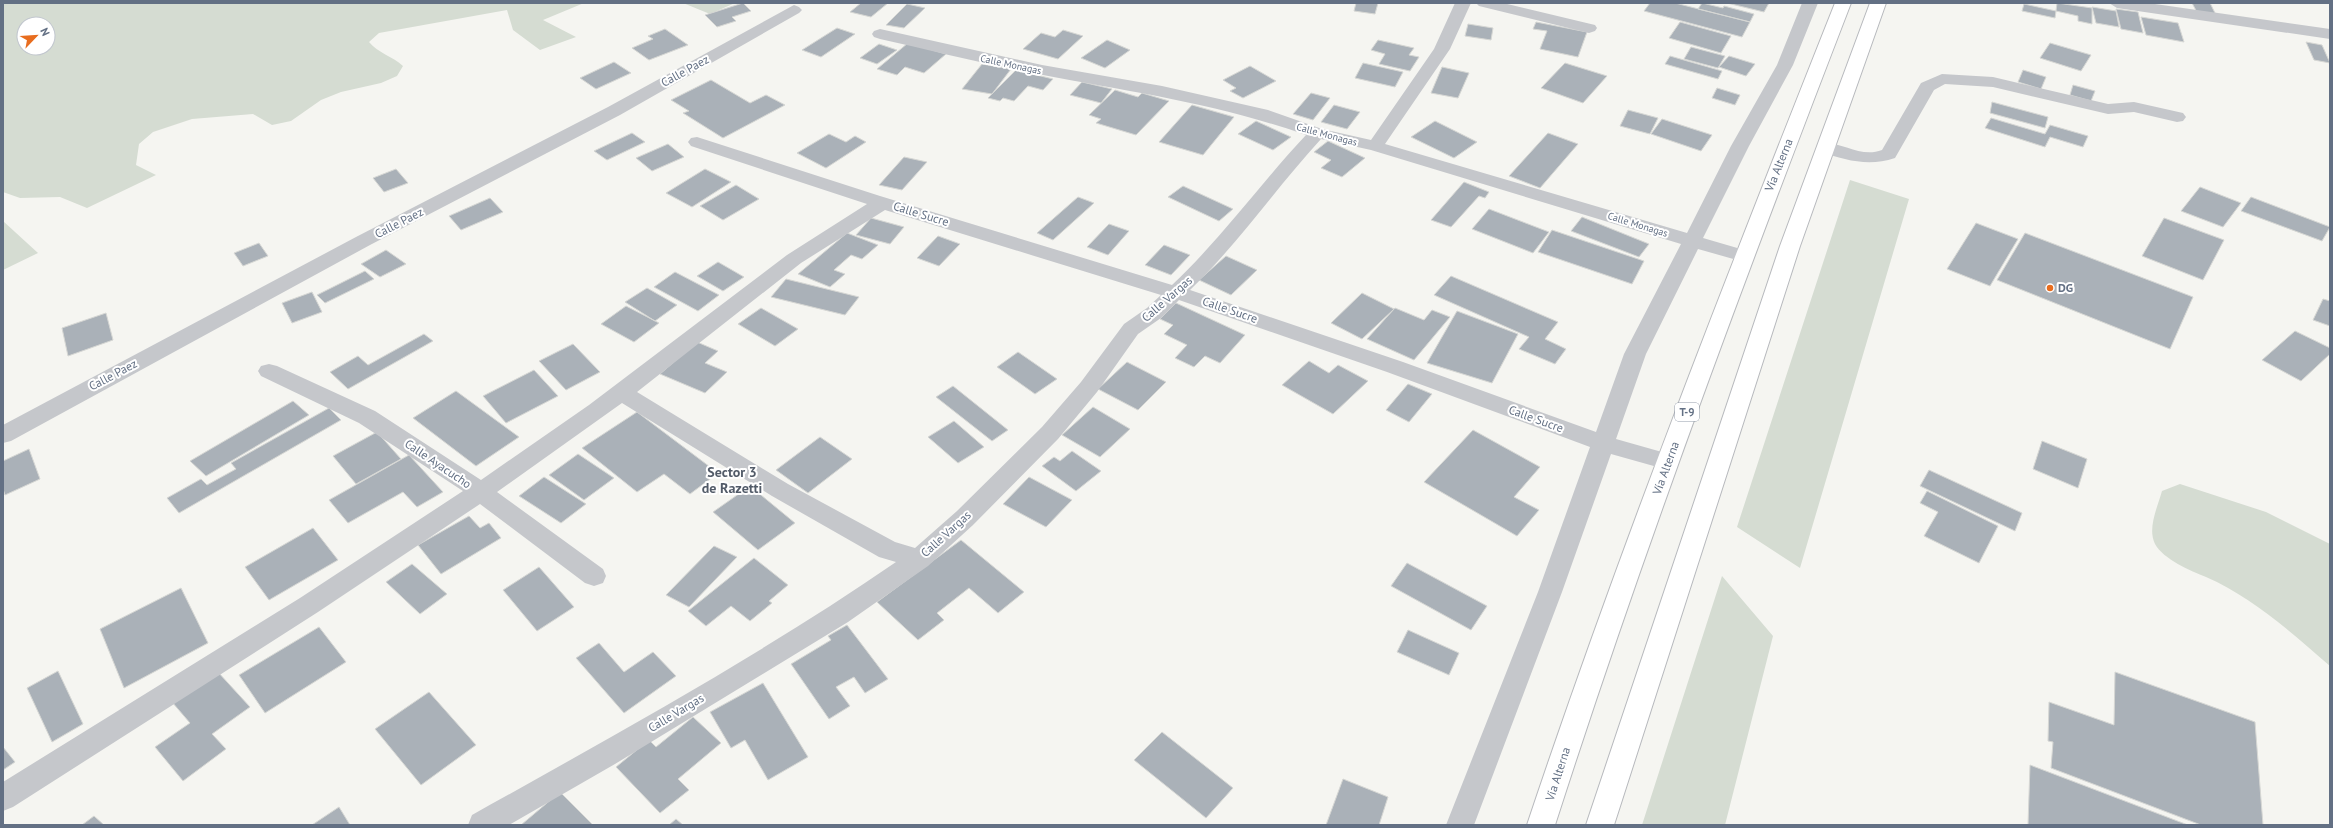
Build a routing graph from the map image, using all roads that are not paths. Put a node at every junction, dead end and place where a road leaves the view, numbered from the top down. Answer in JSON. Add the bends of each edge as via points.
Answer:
{"nodes":[{"id":1,"x":1463,"y":3,"type":"edge"},
{"id":2,"x":1484,"y":3,"type":"edge"},
{"id":3,"x":1810,"y":3,"type":"edge"},
{"id":4,"x":1843,"y":3,"type":"edge"},
{"id":5,"x":1878,"y":3,"type":"edge"},
{"id":6,"x":2117,"y":3,"type":"edge"},
{"id":7,"x":794,"y":10,"type":"dead end"},
{"id":8,"x":1589,"y":28,"type":"dead end"},
{"id":9,"x":880,"y":34,"type":"dead end"},
{"id":10,"x":2330,"y":34,"type":"edge"},
{"id":11,"x":2177,"y":117,"type":"dead end"},
{"id":12,"x":1317,"y":133,"type":"junction"},
{"id":13,"x":696,"y":142,"type":"dead end"},
{"id":14,"x":1375,"y":146,"type":"junction"},
{"id":15,"x":1826,"y":148,"type":"junction"},
{"id":16,"x":882,"y":203,"type":"junction"},
{"id":17,"x":1692,"y":240,"type":"junction"},
{"id":18,"x":1744,"y":256,"type":"junction"},
{"id":19,"x":1176,"y":292,"type":"junction"},
{"id":20,"x":269,"y":371,"type":"dead end"},
{"id":21,"x":620,"y":392,"type":"junction"},
{"id":22,"x":3,"y":435,"type":"edge"},
{"id":23,"x":1602,"y":443,"type":"junction"},
{"id":24,"x":1668,"y":462,"type":"junction"},
{"id":25,"x":480,"y":492,"type":"junction"},
{"id":26,"x":919,"y":559,"type":"junction"},
{"id":27,"x":594,"y":576,"type":"dead end"},
{"id":28,"x":3,"y":798,"type":"edge"},
{"id":29,"x":482,"y":825,"type":"edge"},
{"id":30,"x":1460,"y":825,"type":"edge"},
{"id":31,"x":1541,"y":825,"type":"edge"},
{"id":32,"x":1600,"y":825,"type":"edge"}],
"edges":[{"from":1,"to":14,"type":"street","via":[[1442,49]]},
{"from":2,"to":8,"type":"street"},
{"from":3,"to":17,"type":"street","via":[[1785,65]]},
{"from":4,"to":18,"type":"highway","name":"Vía Alterna","number":"T-9"},
{"from":5,"to":15,"type":"highway"},
{"from":6,"to":10,"type":"street"},
{"from":7,"to":22,"type":"street","name":"Calle Paez","via":[[614,111],[363,241]]},
{"from":9,"to":12,"type":"street","name":"Calle Monagas","via":[[1042,70],[1177,94],[1262,114]]},
{"from":11,"to":15,"type":"street","via":[[2134,108],[2108,109],[1993,82],[1942,79],[1926,87],[1889,154],[1878,158],[1861,158]]},
{"from":12,"to":14,"type":"street","name":"Calle Monagas"},
{"from":12,"to":19,"type":"street","name":"Calle Vargas","via":[[1208,262]]},
{"from":13,"to":16,"type":"street","name":"Calle Sucre"},
{"from":14,"to":17,"type":"street","name":"Calle Monagas"},
{"from":15,"to":32,"type":"highway","via":[[1788,254]]},
{"from":16,"to":19,"type":"street","name":"Calle Sucre"},
{"from":16,"to":21,"type":"street","via":[[794,259]]},
{"from":17,"to":18,"type":"street","name":"Calle Monagas"},
{"from":17,"to":23,"type":"street","via":[[1634,354]]},
{"from":18,"to":24,"type":"highway","name":"Vía Alterna","number":"T-9"},
{"from":19,"to":23,"type":"street","name":"Calle Sucre","via":[[1395,367]]},
{"from":19,"to":26,"type":"street","name":"Calle Vargas","via":[[1131,329],[1050,433],[1009,476]]},
{"from":20,"to":25,"type":"street","name":"Calle Ayacucho","via":[[367,417]]},
{"from":21,"to":25,"type":"street"},
{"from":21,"to":26,"type":"street","via":[[780,490],[888,550]]},
{"from":23,"to":24,"type":"street","name":"Calle Sucre"},
{"from":23,"to":30,"type":"street","via":[[1550,592]]},
{"from":24,"to":31,"type":"highway","name":"Vía Alterna","number":"T-9","via":[[1595,660]]},
{"from":25,"to":27,"type":"street","name":"Calle Ayacucho"},
{"from":25,"to":28,"type":"street","via":[[309,605]]},
{"from":26,"to":29,"type":"street","name":"Calle Vargas","via":[[839,615],[605,755]]}]}
